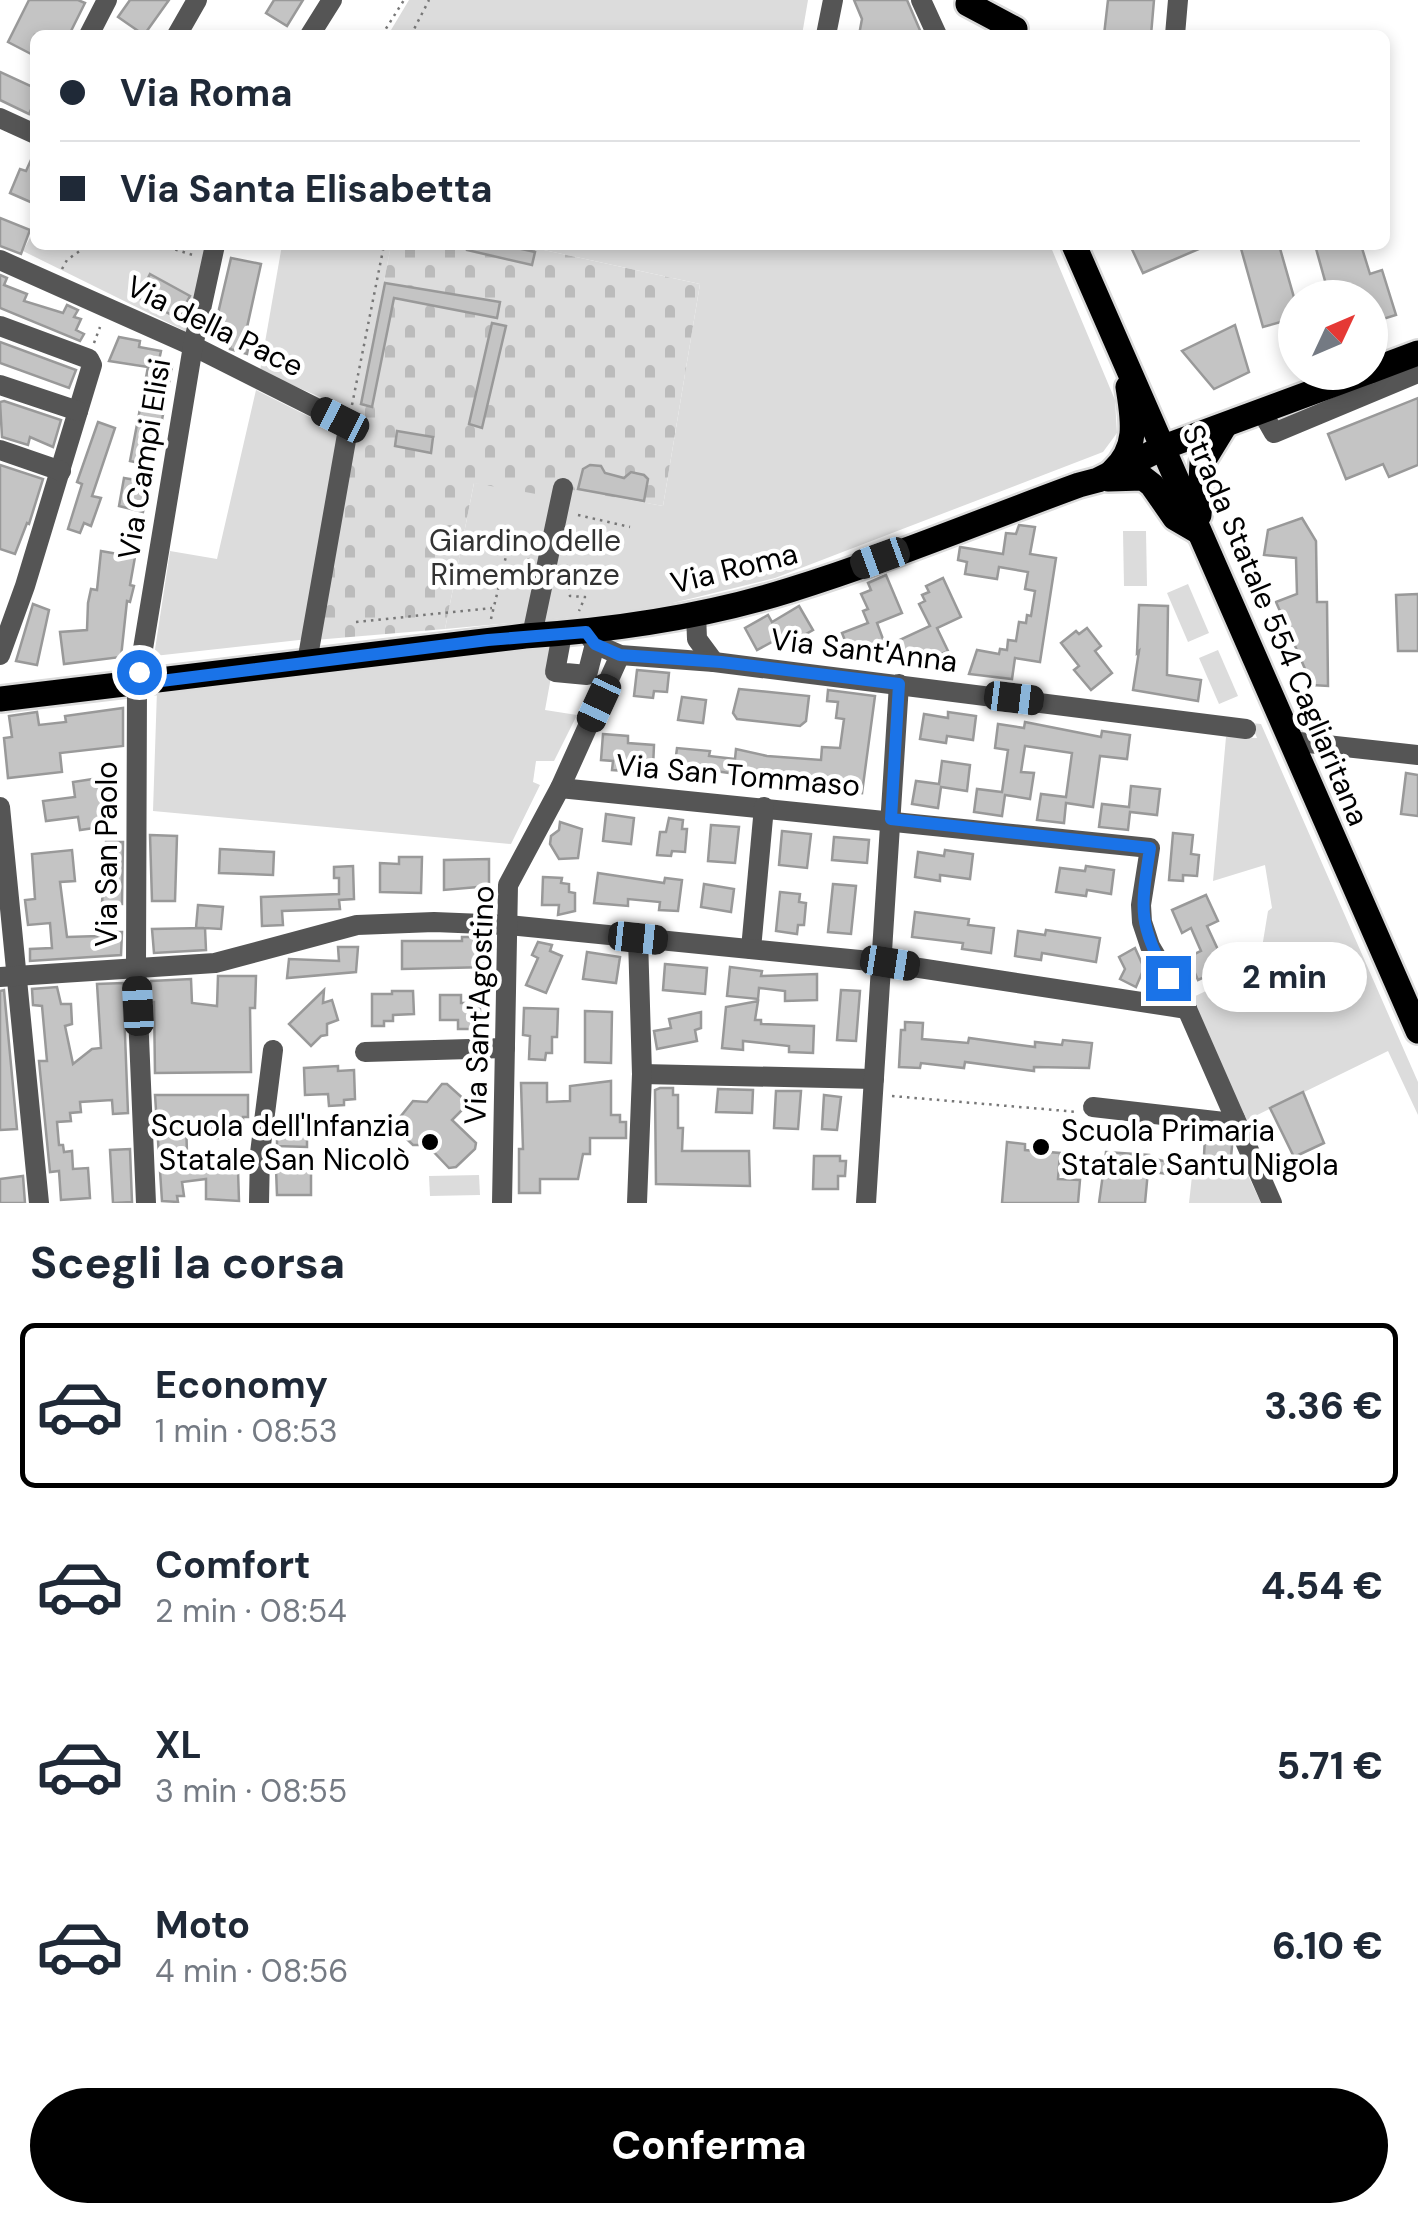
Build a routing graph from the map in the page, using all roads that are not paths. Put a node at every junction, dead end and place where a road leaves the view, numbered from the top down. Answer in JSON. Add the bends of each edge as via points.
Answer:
{"nodes":[{"id":1,"x":108,"y":0,"type":"edge"},
{"id":2,"x":197,"y":0,"type":"edge"},
{"id":3,"x":332,"y":0,"type":"edge"},
{"id":4,"x":833,"y":0,"type":"edge"},
{"id":5,"x":921,"y":0,"type":"edge"},
{"id":6,"x":1178,"y":0,"type":"edge"},
{"id":7,"x":967,"y":2,"type":"edge"},
{"id":8,"x":92,"y":30,"type":"edge"},
{"id":9,"x":180,"y":30,"type":"edge"},
{"id":10,"x":313,"y":30,"type":"edge"},
{"id":11,"x":827,"y":30,"type":"edge"},
{"id":12,"x":935,"y":30,"type":"edge"},
{"id":13,"x":979,"y":30,"type":"edge"},
{"id":14,"x":1013,"y":30,"type":"edge"},
{"id":15,"x":1175,"y":30,"type":"edge"},
{"id":16,"x":0,"y":118,"type":"edge"},
{"id":17,"x":30,"y":132,"type":"edge"},
{"id":18,"x":1076,"y":250,"type":"edge"},
{"id":19,"x":214,"y":252,"type":"edge"},
{"id":20,"x":0,"y":260,"type":"edge"},
{"id":21,"x":0,"y":326,"type":"edge"},
{"id":22,"x":193,"y":346,"type":"junction"},
{"id":23,"x":1418,"y":353,"type":"edge"},
{"id":24,"x":1124,"y":358,"type":"junction"},
{"id":25,"x":1388,"y":364,"type":"edge"},
{"id":26,"x":1418,"y":373,"type":"edge"},
{"id":27,"x":0,"y":384,"type":"edge"},
{"id":28,"x":1320,"y":390,"type":"edge"},
{"id":29,"x":78,"y":412,"type":"junction"},
{"id":30,"x":1262,"y":412,"type":"junction"},
{"id":31,"x":1224,"y":427,"type":"junction"},
{"id":32,"x":1164,"y":448,"type":"junction"},
{"id":33,"x":0,"y":450,"type":"edge"},
{"id":34,"x":61,"y":471,"type":"junction"},
{"id":35,"x":1098,"y":480,"type":"junction"},
{"id":36,"x":563,"y":488,"type":"road end"},
{"id":37,"x":1199,"y":532,"type":"junction"},
{"id":38,"x":696,"y":614,"type":"junction"},
{"id":39,"x":580,"y":632,"type":"junction"},
{"id":40,"x":532,"y":635,"type":"junction"},
{"id":41,"x":620,"y":655,"type":"junction"},
{"id":42,"x":0,"y":656,"type":"edge"},
{"id":43,"x":307,"y":662,"type":"junction"},
{"id":44,"x":714,"y":662,"type":"junction"},
{"id":45,"x":137,"y":684,"type":"junction"},
{"id":46,"x":899,"y":684,"type":"junction"},
{"id":47,"x":0,"y":698,"type":"edge"},
{"id":48,"x":1246,"y":728,"type":"dead end"},
{"id":49,"x":1290,"y":742,"type":"junction"},
{"id":50,"x":1418,"y":755,"type":"edge"},
{"id":51,"x":560,"y":788,"type":"junction"},
{"id":52,"x":764,"y":807,"type":"junction"},
{"id":53,"x":0,"y":808,"type":"edge"},
{"id":54,"x":891,"y":819,"type":"junction"},
{"id":55,"x":508,"y":925,"type":"junction"},
{"id":56,"x":638,"y":938,"type":"junction"},
{"id":57,"x":751,"y":949,"type":"junction"},
{"id":58,"x":880,"y":962,"type":"junction"},
{"id":59,"x":136,"y":966,"type":"junction"},
{"id":60,"x":9,"y":976,"type":"edge"},
{"id":61,"x":1187,"y":1009,"type":"junction"},
{"id":62,"x":1418,"y":1032,"type":"edge"},
{"id":63,"x":505,"y":1048,"type":"junction"},
{"id":64,"x":273,"y":1050,"type":"dead end"},
{"id":65,"x":365,"y":1052,"type":"dead end"},
{"id":66,"x":642,"y":1074,"type":"junction"},
{"id":67,"x":873,"y":1087,"type":"junction"},
{"id":68,"x":1093,"y":1108,"type":"road end"},
{"id":69,"x":1235,"y":1119,"type":"junction"},
{"id":70,"x":39,"y":1203,"type":"edge"},
{"id":71,"x":146,"y":1203,"type":"edge"},
{"id":72,"x":259,"y":1203,"type":"edge"},
{"id":73,"x":502,"y":1203,"type":"edge"},
{"id":74,"x":637,"y":1203,"type":"edge"},
{"id":75,"x":866,"y":1203,"type":"edge"},
{"id":76,"x":1272,"y":1203,"type":"edge"}],
"edges":[{"from":1,"to":8,"type":"street"},
{"from":2,"to":9,"type":"street"},
{"from":3,"to":10,"type":"street"},
{"from":4,"to":11,"type":"street"},
{"from":5,"to":12,"type":"street"},
{"from":6,"to":15,"type":"street"},
{"from":7,"to":13,"type":"main road"},
{"from":7,"to":14,"type":"main road"},
{"from":16,"to":17,"type":"street"},
{"from":18,"to":24,"type":"main road","name":"Strada Statale 554 Cagliaritana"},
{"from":19,"to":22,"type":"street","name":"Via Campi Elisi"},
{"from":20,"to":22,"type":"street","name":"Via della Pace"},
{"from":21,"to":29,"type":"street","via":[[89,359]]},
{"from":22,"to":43,"type":"street","name":"Via della Pace","via":[[348,428]]},
{"from":22,"to":45,"type":"street","name":"Via Campi Elisi"},
{"from":23,"to":25,"type":"main road","name":"Via Roma"},
{"from":24,"to":31,"type":"main road","via":[[1156,409],[1180,429]]},
{"from":24,"to":32,"type":"main road","name":"Strada Statale 554 Cagliaritana"},
{"from":24,"to":35,"type":"main road","via":[[1132,441],[1124,461]]},
{"from":26,"to":30,"type":"street","via":[[1274,433]]},
{"from":27,"to":29,"type":"street"},
{"from":28,"to":30,"type":"main road","name":"Via Roma"},
{"from":29,"to":34,"type":"street"},
{"from":30,"to":31,"type":"main road","name":"Via Roma"},
{"from":31,"to":32,"type":"main road","name":"Via Roma"},
{"from":31,"to":37,"type":"main road","via":[[1202,463]]},
{"from":32,"to":35,"type":"main road","name":"Via Roma"},
{"from":32,"to":37,"type":"main road","name":"Strada Statale 554 Cagliaritana"},
{"from":33,"to":34,"type":"street"},
{"from":34,"to":42,"type":"street"},
{"from":35,"to":37,"type":"main road","via":[[1143,478],[1175,518]]},
{"from":35,"to":38,"type":"main road","name":"Via Roma","via":[[788,591]]},
{"from":36,"to":40,"type":"street"},
{"from":37,"to":49,"type":"main road","name":"Strada Statale 554 Cagliaritana"},
{"from":38,"to":39,"type":"main road","name":"Via Roma"},
{"from":38,"to":44,"type":"street","via":[[697,639]]},
{"from":39,"to":39,"type":"street","via":[[587,675],[556,672]]},
{"from":39,"to":40,"type":"main road","name":"Via Roma"},
{"from":39,"to":41,"type":"street","name":"Via Sant'Anna"},
{"from":40,"to":43,"type":"main road","name":"Via Roma"},
{"from":41,"to":44,"type":"street","name":"Via Sant'Anna"},
{"from":41,"to":51,"type":"street","name":"Via Sant'Agostino"},
{"from":43,"to":45,"type":"main road","name":"Via Roma"},
{"from":44,"to":46,"type":"street","name":"Via Sant'Anna"},
{"from":45,"to":47,"type":"main road","name":"Via Roma"},
{"from":45,"to":59,"type":"street","name":"Via San Paolo"},
{"from":46,"to":48,"type":"street","name":"Via Sant'Anna"},
{"from":46,"to":54,"type":"street"},
{"from":49,"to":50,"type":"street"},
{"from":49,"to":62,"type":"main road","name":"Strada Statale 554 Cagliaritana"},
{"from":51,"to":52,"type":"street","name":"Via San Tommaso"},
{"from":51,"to":55,"type":"street","name":"Via Sant'Agostino","via":[[508,885]]},
{"from":52,"to":54,"type":"street","name":"Via San Tommaso"},
{"from":52,"to":57,"type":"street"},
{"from":53,"to":60,"type":"street"},
{"from":54,"to":58,"type":"street"},
{"from":54,"to":61,"type":"street","name":"Via San Tommaso","via":[[1150,848],[1142,922]]},
{"from":55,"to":56,"type":"street"},
{"from":55,"to":59,"type":"street","via":[[357,924],[215,963]]},
{"from":55,"to":63,"type":"street","name":"Via Sant'Agostino"},
{"from":56,"to":57,"type":"street"},
{"from":56,"to":66,"type":"street"},
{"from":57,"to":58,"type":"street"},
{"from":58,"to":61,"type":"street"},
{"from":58,"to":67,"type":"street"},
{"from":59,"to":60,"type":"street"},
{"from":59,"to":71,"type":"street","name":"Via San Paolo"},
{"from":60,"to":70,"type":"street"},
{"from":61,"to":69,"type":"street"},
{"from":63,"to":65,"type":"street"},
{"from":63,"to":73,"type":"street","name":"Via Sant'Agostino"},
{"from":64,"to":72,"type":"street"},
{"from":66,"to":67,"type":"street"},
{"from":66,"to":74,"type":"street"},
{"from":67,"to":75,"type":"street"},
{"from":68,"to":69,"type":"street"},
{"from":69,"to":76,"type":"street"}]}
